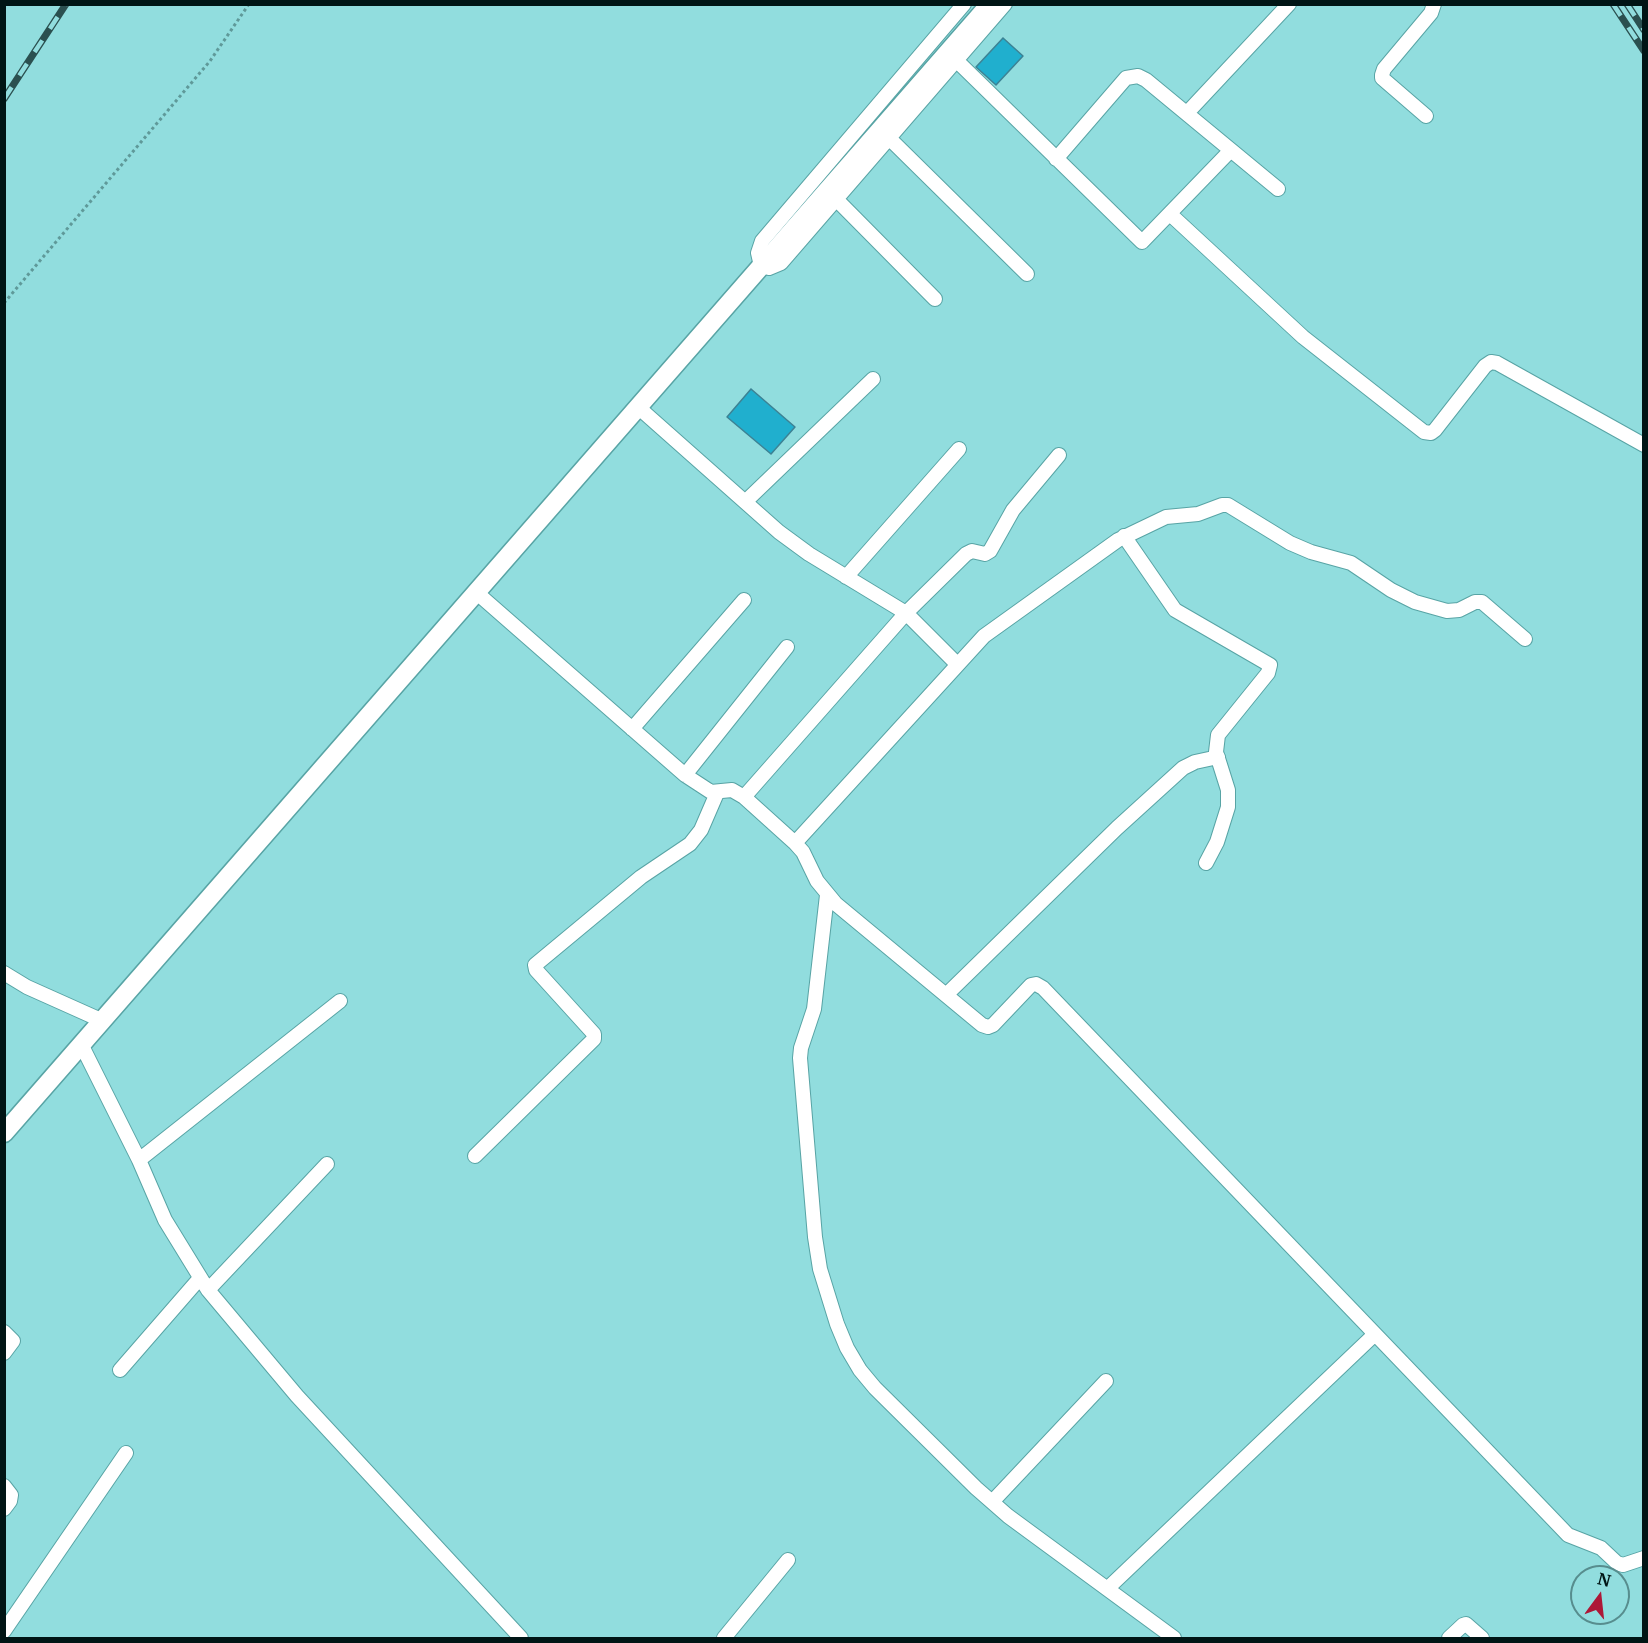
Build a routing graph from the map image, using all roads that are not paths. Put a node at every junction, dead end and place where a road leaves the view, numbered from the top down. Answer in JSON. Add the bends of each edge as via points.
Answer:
{"nodes":[{"id":1,"x":964,"y":4,"type":"edge"},
{"id":2,"x":990,"y":4,"type":"edge"},
{"id":3,"x":1005,"y":4,"type":"edge"},
{"id":4,"x":1289,"y":4,"type":"edge"},
{"id":5,"x":1434,"y":4,"type":"edge"},
{"id":6,"x":957,"y":61,"type":"junction"},
{"id":7,"x":1187,"y":114,"type":"junction"},
{"id":8,"x":1426,"y":116,"type":"dead end"},
{"id":9,"x":889,"y":138,"type":"junction"},
{"id":10,"x":1231,"y":150,"type":"junction"},
{"id":11,"x":1056,"y":159,"type":"junction"},
{"id":12,"x":1278,"y":189,"type":"dead end"},
{"id":13,"x":836,"y":199,"type":"junction"},
{"id":14,"x":1170,"y":214,"type":"junction"},
{"id":15,"x":761,"y":266,"type":"junction"},
{"id":16,"x":1027,"y":274,"type":"dead end"},
{"id":17,"x":935,"y":299,"type":"dead end"},
{"id":18,"x":873,"y":379,"type":"dead end"},
{"id":19,"x":638,"y":407,"type":"junction"},
{"id":20,"x":1644,"y":445,"type":"edge"},
{"id":21,"x":959,"y":449,"type":"dead end"},
{"id":22,"x":1059,"y":455,"type":"dead end"},
{"id":23,"x":745,"y":502,"type":"junction"},
{"id":24,"x":1124,"y":536,"type":"junction"},
{"id":25,"x":846,"y":577,"type":"junction"},
{"id":26,"x":477,"y":593,"type":"junction"},
{"id":27,"x":744,"y":600,"type":"dead end"},
{"id":28,"x":906,"y":614,"type":"junction"},
{"id":29,"x":1525,"y":639,"type":"dead end"},
{"id":30,"x":787,"y":647,"type":"dead end"},
{"id":31,"x":957,"y":664,"type":"junction"},
{"id":32,"x":632,"y":729,"type":"junction"},
{"id":33,"x":1218,"y":757,"type":"junction"},
{"id":34,"x":685,"y":775,"type":"junction"},
{"id":35,"x":717,"y":793,"type":"junction"},
{"id":36,"x":744,"y":797,"type":"junction"},
{"id":37,"x":795,"y":843,"type":"junction"},
{"id":38,"x":1206,"y":863,"type":"dead end"},
{"id":39,"x":827,"y":895,"type":"junction"},
{"id":40,"x":4,"y":974,"type":"edge"},
{"id":41,"x":946,"y":995,"type":"junction"},
{"id":42,"x":340,"y":1001,"type":"dead end"},
{"id":43,"x":103,"y":1021,"type":"junction"},
{"id":44,"x":81,"y":1044,"type":"junction"},
{"id":45,"x":4,"y":1133,"type":"edge"},
{"id":46,"x":475,"y":1156,"type":"dead end"},
{"id":47,"x":139,"y":1160,"type":"junction"},
{"id":48,"x":327,"y":1164,"type":"dead end"},
{"id":49,"x":200,"y":1278,"type":"junction"},
{"id":50,"x":208,"y":1290,"type":"junction"},
{"id":51,"x":4,"y":1332,"type":"edge"},
{"id":52,"x":1375,"y":1334,"type":"junction"},
{"id":53,"x":4,"y":1353,"type":"edge"},
{"id":54,"x":120,"y":1370,"type":"dead end"},
{"id":55,"x":1106,"y":1381,"type":"dead end"},
{"id":56,"x":126,"y":1453,"type":"dead end"},
{"id":57,"x":4,"y":1486,"type":"edge"},
{"id":58,"x":992,"y":1502,"type":"junction"},
{"id":59,"x":4,"y":1509,"type":"edge"},
{"id":60,"x":1644,"y":1558,"type":"edge"},
{"id":61,"x":788,"y":1560,"type":"dead end"},
{"id":62,"x":1107,"y":1589,"type":"junction"},
{"id":63,"x":4,"y":1631,"type":"edge"},
{"id":64,"x":510,"y":1633,"type":"edge"},
{"id":65,"x":521,"y":1638,"type":"edge"},
{"id":66,"x":724,"y":1638,"type":"edge"},
{"id":67,"x":1174,"y":1638,"type":"edge"},
{"id":68,"x":1449,"y":1638,"type":"edge"},
{"id":69,"x":1482,"y":1638,"type":"edge"}],
"edges":[{"from":1,"to":15,"type":"street","via":[[762,241],[758,253]]},
{"from":2,"to":15,"type":"street"},
{"from":3,"to":6,"type":"street"},
{"from":4,"to":7,"type":"street"},
{"from":5,"to":8,"type":"street","via":[[1382,75]]},
{"from":6,"to":9,"type":"street"},
{"from":6,"to":11,"type":"street"},
{"from":7,"to":10,"type":"street"},
{"from":7,"to":11,"type":"street","via":[[1146,80],[1138,76],[1126,78]]},
{"from":9,"to":13,"type":"street"},
{"from":9,"to":16,"type":"street"},
{"from":10,"to":12,"type":"street"},
{"from":10,"to":14,"type":"street"},
{"from":11,"to":14,"type":"street","via":[[1139,241],[1145,240]]},
{"from":13,"to":15,"type":"street","via":[[781,263],[769,268]]},
{"from":13,"to":17,"type":"street"},
{"from":14,"to":20,"type":"street","via":[[1303,337],[1424,432],[1435,430],[1491,362]]},
{"from":15,"to":19,"type":"street"},
{"from":18,"to":23,"type":"street"},
{"from":19,"to":23,"type":"street"},
{"from":19,"to":26,"type":"street"},
{"from":21,"to":25,"type":"street"},
{"from":22,"to":28,"type":"street","via":[[1013,510],[990,551],[969,552]]},
{"from":23,"to":25,"type":"street","via":[[779,532]]},
{"from":24,"to":29,"type":"street","via":[[1167,517],[1198,514],[1228,505],[1300,548],[1351,563],[1415,602],[1447,611],[1482,602]]},
{"from":24,"to":31,"type":"street","via":[[995,627]]},
{"from":24,"to":33,"type":"street","via":[[1175,610],[1270,665],[1268,673],[1218,735]]},
{"from":25,"to":28,"type":"street"},
{"from":26,"to":32,"type":"street"},
{"from":26,"to":43,"type":"street"},
{"from":27,"to":32,"type":"street"},
{"from":28,"to":31,"type":"street"},
{"from":28,"to":36,"type":"street"},
{"from":30,"to":34,"type":"street"},
{"from":31,"to":37,"type":"street"},
{"from":32,"to":34,"type":"street"},
{"from":33,"to":38,"type":"street","via":[[1228,790],[1227,807],[1218,842]]},
{"from":33,"to":41,"type":"street","via":[[1183,768]]},
{"from":34,"to":35,"type":"street"},
{"from":35,"to":36,"type":"street","via":[[732,790]]},
{"from":35,"to":46,"type":"street","via":[[701,830],[690,844],[641,877],[535,965],[594,1034],[594,1039]]},
{"from":36,"to":37,"type":"street"},
{"from":37,"to":39,"type":"street"},
{"from":39,"to":41,"type":"street"},
{"from":39,"to":58,"type":"street","via":[[814,1009],[800,1058],[820,1269],[837,1324],[860,1370]]},
{"from":40,"to":43,"type":"street"},
{"from":41,"to":52,"type":"street","via":[[988,1027],[1031,985],[1043,988]]},
{"from":42,"to":47,"type":"street"},
{"from":43,"to":44,"type":"street"},
{"from":44,"to":45,"type":"street"},
{"from":44,"to":47,"type":"street"},
{"from":47,"to":49,"type":"street","via":[[165,1220]]},
{"from":48,"to":50,"type":"street"},
{"from":49,"to":50,"type":"street"},
{"from":49,"to":54,"type":"street"},
{"from":50,"to":64,"type":"street","via":[[297,1396]]},
{"from":51,"to":53,"type":"street","via":[[13,1341]]},
{"from":52,"to":60,"type":"street","via":[[1568,1534],[1601,1548],[1623,1565]]},
{"from":52,"to":62,"type":"street"},
{"from":55,"to":58,"type":"street"},
{"from":56,"to":63,"type":"street"},
{"from":57,"to":59,"type":"street","via":[[11,1495]]},
{"from":58,"to":62,"type":"street"},
{"from":61,"to":66,"type":"street"},
{"from":62,"to":67,"type":"street"},
{"from":64,"to":65,"type":"street"},
{"from":68,"to":69,"type":"street","via":[[1466,1624]]}]}
